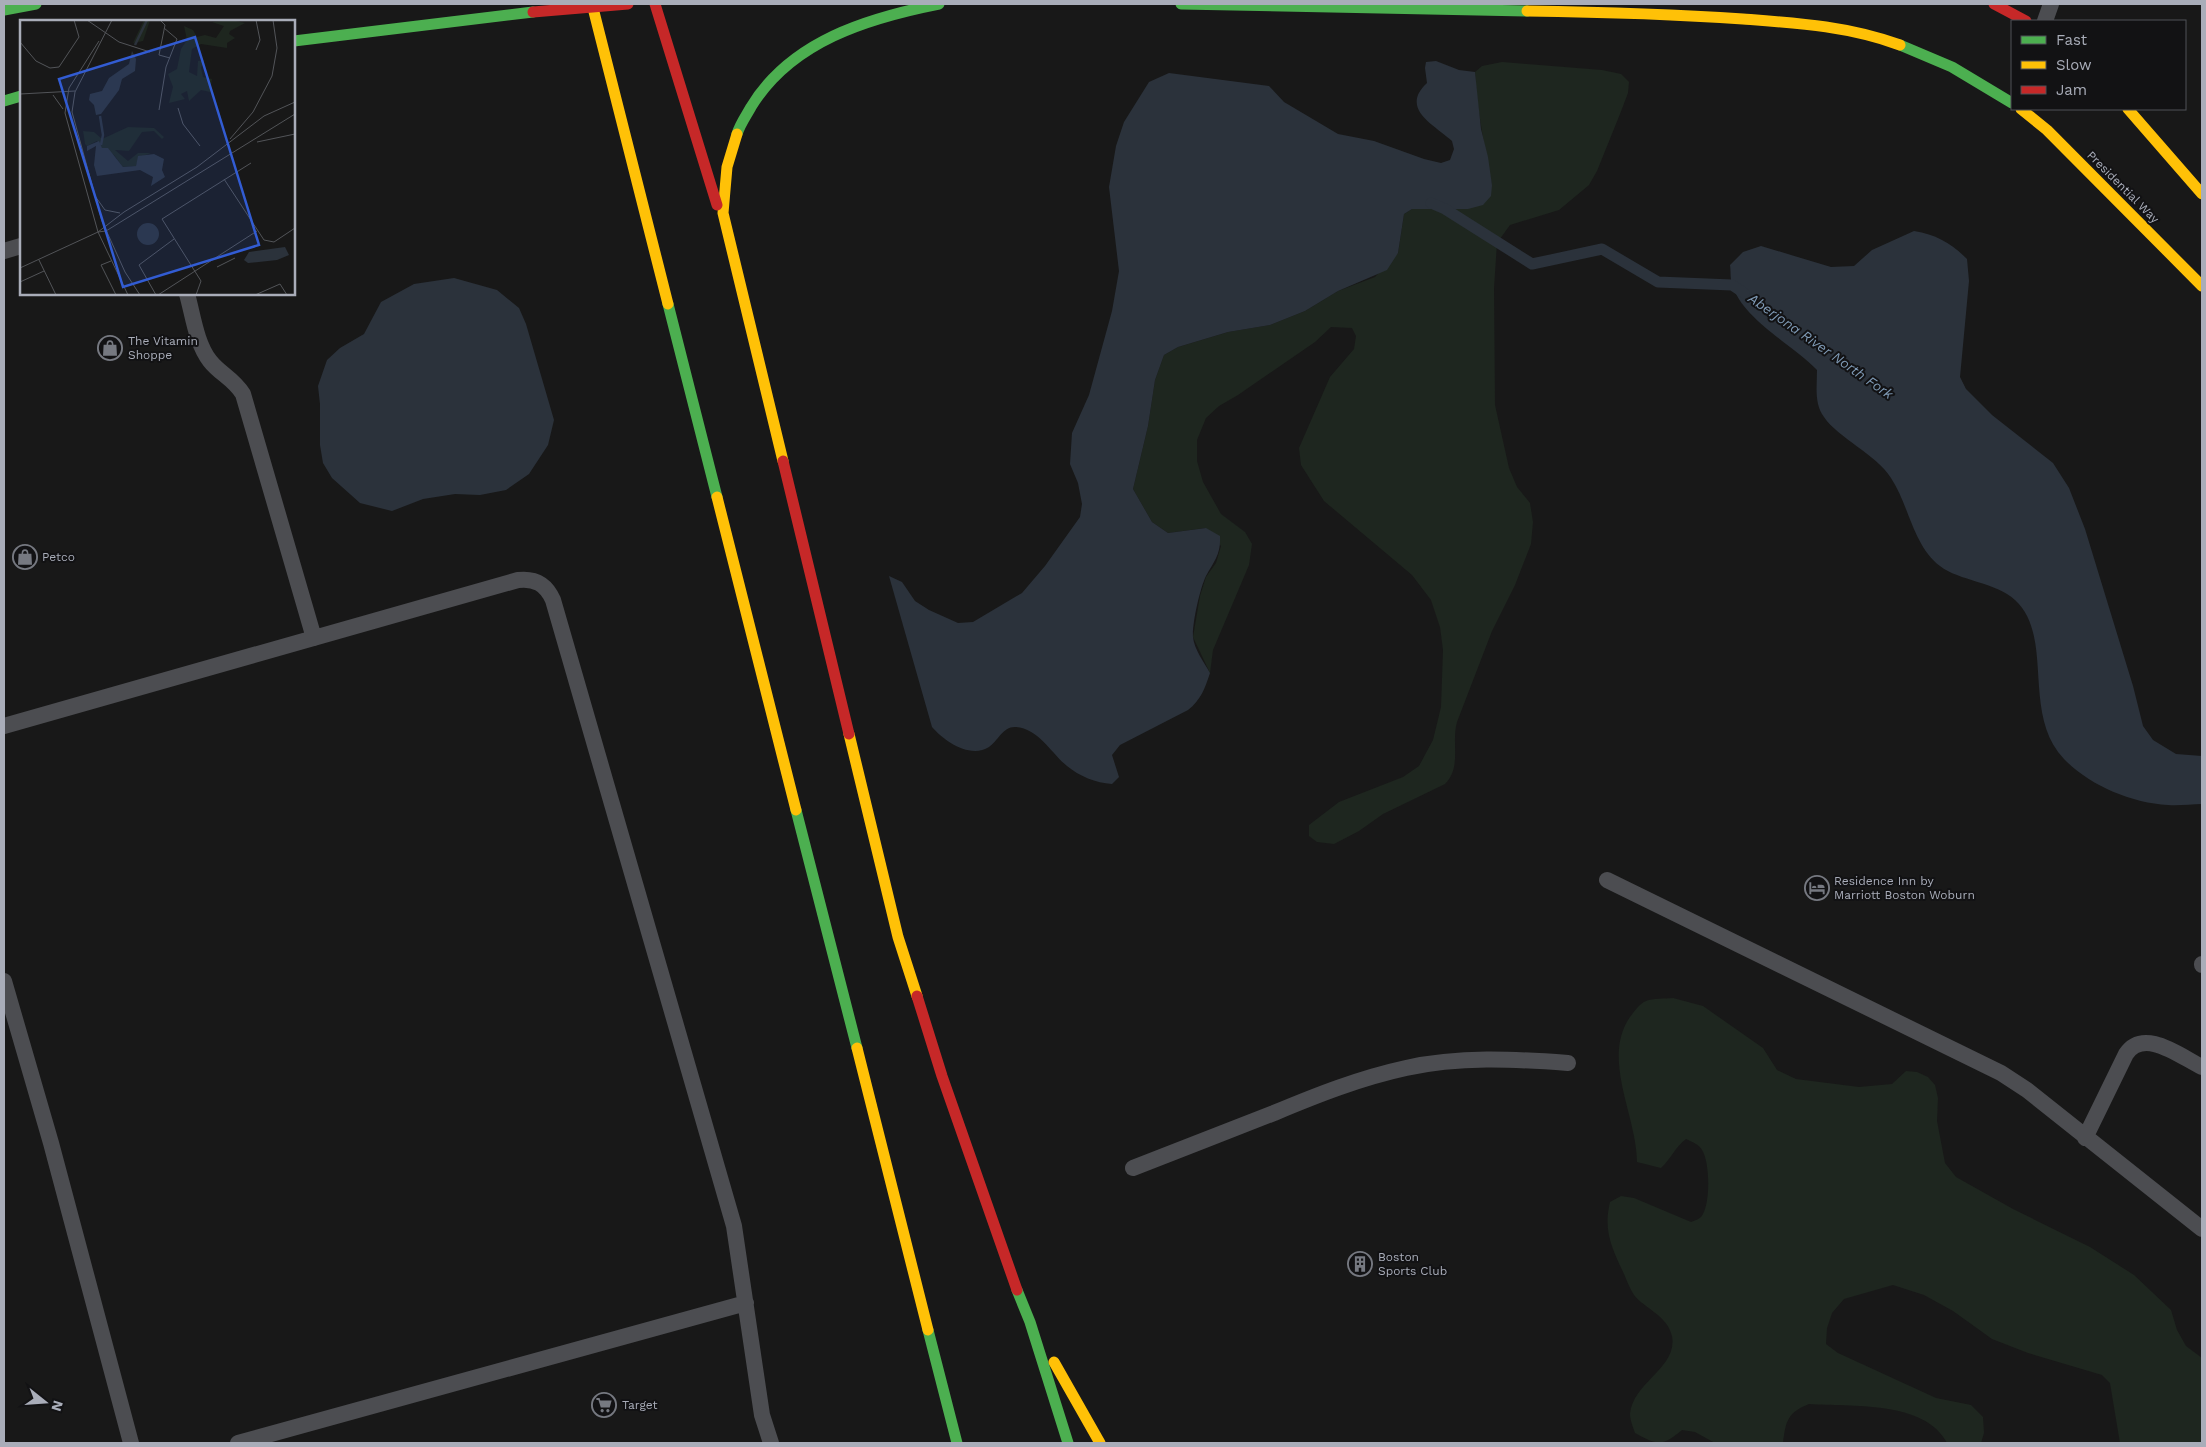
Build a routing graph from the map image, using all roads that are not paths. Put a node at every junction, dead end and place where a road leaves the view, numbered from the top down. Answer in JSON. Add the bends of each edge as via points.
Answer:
{"nodes":[{"id":1,"x":36,"y":4,"type":"edge"},
{"id":2,"x":628,"y":4,"type":"edge"},
{"id":3,"x":655,"y":4,"type":"edge"},
{"id":4,"x":939,"y":4,"type":"edge"},
{"id":5,"x":1181,"y":4,"type":"edge"},
{"id":6,"x":1994,"y":4,"type":"edge"},
{"id":7,"x":2051,"y":4,"type":"edge"},
{"id":8,"x":592,"y":5,"type":"edge"},
{"id":9,"x":4,"y":10,"type":"edge"},
{"id":10,"x":2024,"y":20,"type":"edge"},
{"id":11,"x":2046,"y":20,"type":"edge"},
{"id":12,"x":295,"y":41,"type":"edge"},
{"id":13,"x":20,"y":96,"type":"edge"},
{"id":14,"x":4,"y":101,"type":"edge"},
{"id":15,"x":2011,"y":102,"type":"edge"},
{"id":16,"x":2023,"y":110,"type":"edge"},
{"id":17,"x":2037,"y":110,"type":"edge"},
{"id":18,"x":2129,"y":110,"type":"edge"},
{"id":19,"x":2062,"y":145,"type":"junction"},
{"id":20,"x":2202,"y":194,"type":"edge"},
{"id":21,"x":727,"y":235,"type":"junction"},
{"id":22,"x":20,"y":246,"type":"edge"},
{"id":23,"x":4,"y":251,"type":"edge"},
{"id":24,"x":2202,"y":286,"type":"edge"},
{"id":25,"x":187,"y":295,"type":"edge"},
{"id":26,"x":314,"y":638,"type":"junction"},
{"id":27,"x":4,"y":726,"type":"edge"},
{"id":28,"x":1607,"y":880,"type":"dead end"},
{"id":29,"x":4,"y":981,"type":"edge"},
{"id":30,"x":1568,"y":1063,"type":"dead end"},
{"id":31,"x":2202,"y":1067,"type":"edge"},
{"id":32,"x":2085,"y":1138,"type":"junction"},
{"id":33,"x":1133,"y":1168,"type":"dead end"},
{"id":34,"x":2202,"y":1229,"type":"edge"},
{"id":35,"x":746,"y":1303,"type":"junction"},
{"id":36,"x":1030,"y":1322,"type":"junction"},
{"id":37,"x":131,"y":1443,"type":"edge"},
{"id":38,"x":238,"y":1443,"type":"edge"},
{"id":39,"x":771,"y":1443,"type":"edge"},
{"id":40,"x":957,"y":1443,"type":"edge"},
{"id":41,"x":1068,"y":1443,"type":"edge"},
{"id":42,"x":1100,"y":1443,"type":"edge"}],
"edges":[{"from":1,"to":9,"type":"main road"},
{"from":2,"to":8,"type":"main road"},
{"from":3,"to":21,"type":"main road"},
{"from":4,"to":21,"type":"main road","via":[[880,18],[834,35],[794,58],[766,83],[744,115],[729,153],[722,192],[722,214]]},
{"from":5,"to":15,"type":"main road","via":[[1707,16],[1808,24],[1843,29],[1926,55],[1966,74]]},
{"from":6,"to":10,"type":"main road"},
{"from":7,"to":11,"type":"lane"},
{"from":8,"to":12,"type":"main road"},
{"from":8,"to":40,"type":"main road"},
{"from":13,"to":14,"type":"main road"},
{"from":16,"to":19,"type":"main road","name":"Presidential Way"},
{"from":17,"to":19,"type":"lane"},
{"from":18,"to":20,"type":"main road"},
{"from":19,"to":24,"type":"main road","name":"Presidential Way"},
{"from":21,"to":36,"type":"main road","via":[[898,937],[945,1086]]},
{"from":22,"to":23,"type":"lane"},
{"from":25,"to":26,"type":"lane","via":[[210,362],[232,379],[243,394]]},
{"from":26,"to":27,"type":"lane"},
{"from":26,"to":35,"type":"lane","via":[[518,580],[534,580],[547,590],[553,600],[734,1226]]},
{"from":28,"to":32,"type":"lane","via":[[2001,1073]]},
{"from":29,"to":37,"type":"lane"},
{"from":30,"to":33,"type":"lane","via":[[1491,1059],[1407,1068],[1326,1092]]},
{"from":31,"to":32,"type":"lane","via":[[2151,1042],[2134,1045],[2126,1054]]},
{"from":32,"to":34,"type":"lane"},
{"from":35,"to":38,"type":"lane"},
{"from":35,"to":39,"type":"lane","via":[[762,1415]]},
{"from":36,"to":41,"type":"main road"},
{"from":36,"to":42,"type":"main road"}]}
